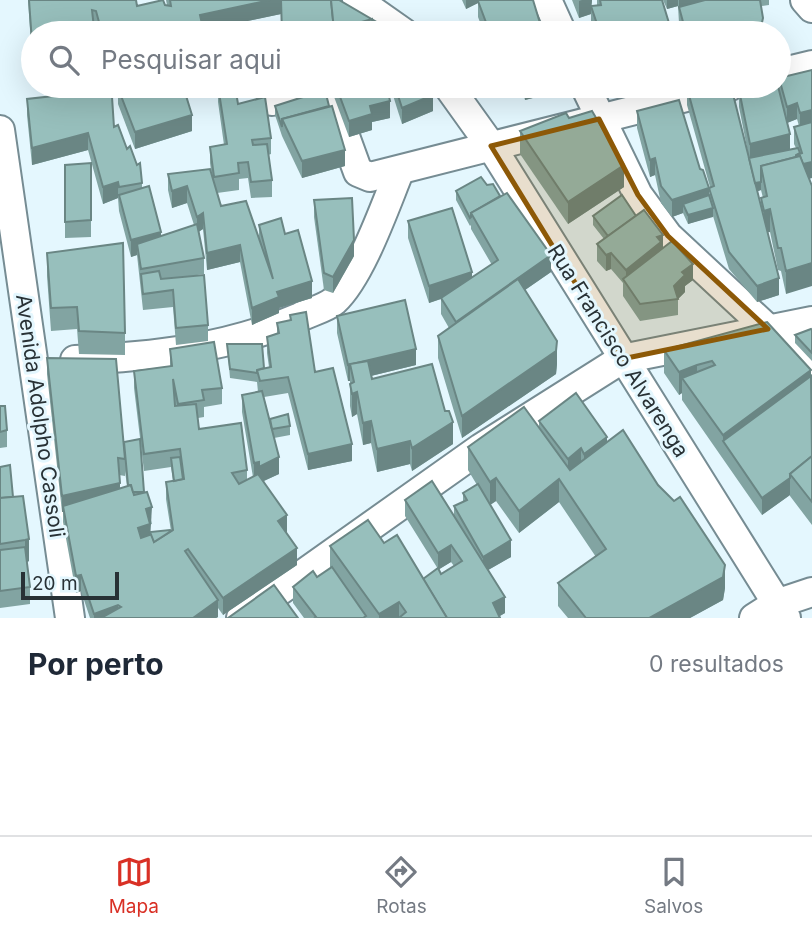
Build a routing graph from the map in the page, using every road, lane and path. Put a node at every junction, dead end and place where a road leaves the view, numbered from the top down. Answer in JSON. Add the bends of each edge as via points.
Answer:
{"nodes":[{"id":1,"x":357,"y":0,"type":"edge"},
{"id":2,"x":547,"y":0,"type":"edge"},
{"id":3,"x":805,"y":0,"type":"edge"},
{"id":4,"x":812,"y":8,"type":"edge"},
{"id":5,"x":387,"y":21,"type":"edge"},
{"id":6,"x":557,"y":21,"type":"edge"},
{"id":7,"x":812,"y":65,"type":"edge"},
{"id":8,"x":791,"y":70,"type":"edge"},
{"id":9,"x":288,"y":98,"type":"edge"},
{"id":10,"x":331,"y":98,"type":"edge"},
{"id":11,"x":457,"y":98,"type":"edge"},
{"id":12,"x":590,"y":98,"type":"edge"},
{"id":13,"x":682,"y":98,"type":"edge"},
{"id":14,"x":272,"y":101,"type":"dead end"},
{"id":15,"x":599,"y":119,"type":"junction"},
{"id":16,"x":0,"y":130,"type":"edge"},
{"id":17,"x":491,"y":146,"type":"junction"},
{"id":18,"x":399,"y":172,"type":"junction"},
{"id":19,"x":812,"y":321,"type":"edge"},
{"id":20,"x":768,"y":329,"type":"junction"},
{"id":21,"x":622,"y":359,"type":"junction"},
{"id":22,"x":32,"y":362,"type":"junction"},
{"id":23,"x":812,"y":375,"type":"edge"},
{"id":24,"x":812,"y":592,"type":"edge"},
{"id":25,"x":772,"y":613,"type":"edge"},
{"id":26,"x":70,"y":618,"type":"edge"},
{"id":27,"x":241,"y":618,"type":"edge"}],
"edges":[{"from":1,"to":5,"type":"street"},
{"from":2,"to":6,"type":"street"},
{"from":3,"to":4,"type":"street"},
{"from":7,"to":8,"type":"street"},
{"from":9,"to":14,"type":"street"},
{"from":10,"to":18,"type":"street","via":[[358,172],[370,177]]},
{"from":11,"to":17,"type":"street","name":"Rua Francisco Alvarenga"},
{"from":12,"to":15,"type":"street"},
{"from":13,"to":15,"type":"street"},
{"from":15,"to":17,"type":"street"},
{"from":15,"to":20,"type":"street","via":[[638,195],[668,236]]},
{"from":16,"to":22,"type":"street","name":"Avenida Adolpho Cassoli"},
{"from":17,"to":18,"type":"street"},
{"from":17,"to":21,"type":"street","name":"Rua Francisco Alvarenga"},
{"from":18,"to":22,"type":"street","via":[[368,244],[333,302],[274,328],[219,343],[142,358]]},
{"from":19,"to":20,"type":"street"},
{"from":20,"to":21,"type":"street"},
{"from":20,"to":23,"type":"street"},
{"from":21,"to":25,"type":"street","name":"Rua Francisco Alvarenga"},
{"from":21,"to":27,"type":"street","via":[[481,448]]},
{"from":22,"to":26,"type":"street","name":"Avenida Adolpho Cassoli"},
{"from":24,"to":25,"type":"street"}]}
